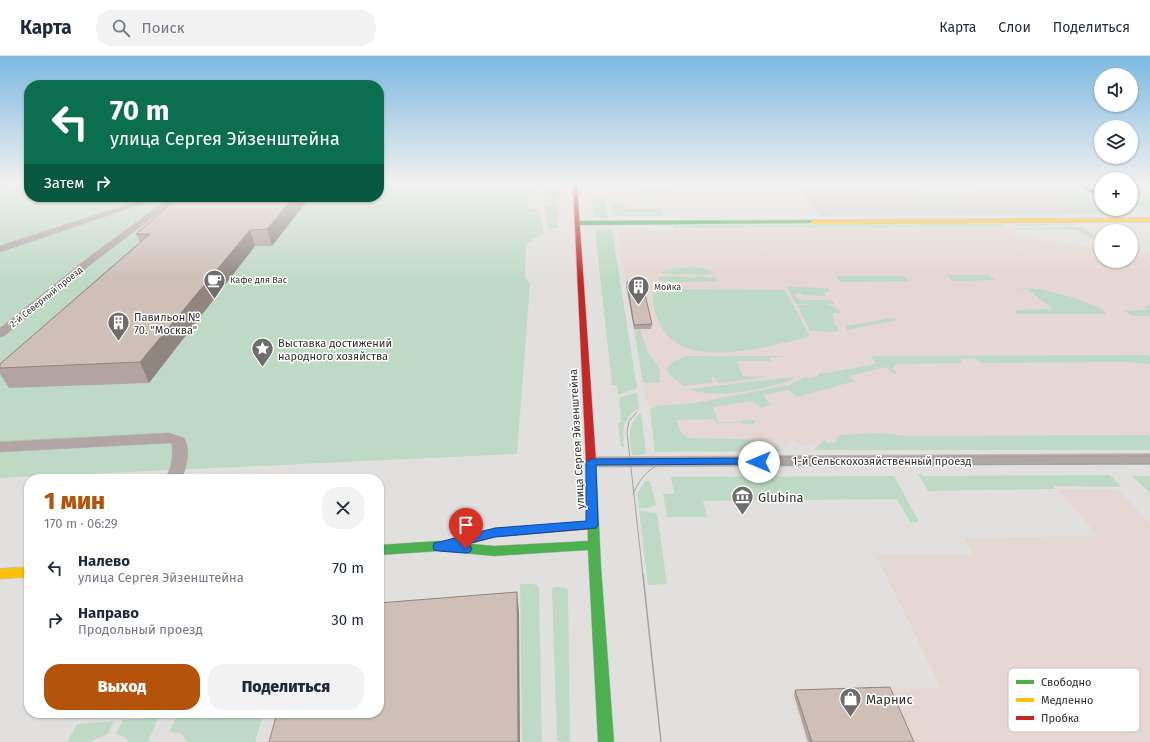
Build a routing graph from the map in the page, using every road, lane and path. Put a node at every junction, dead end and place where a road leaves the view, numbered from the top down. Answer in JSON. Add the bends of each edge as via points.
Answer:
{"nodes":[{"id":1,"x":101,"y":216,"type":"edge"},
{"id":2,"x":151,"y":216,"type":"edge"},
{"id":3,"x":577,"y":216,"type":"edge"},
{"id":4,"x":1141,"y":216,"type":"edge"},
{"id":5,"x":1150,"y":221,"type":"edge"},
{"id":6,"x":577,"y":223,"type":"junction"},
{"id":7,"x":0,"y":249,"type":"edge"},
{"id":8,"x":0,"y":334,"type":"edge"},
{"id":9,"x":0,"y":447,"type":"edge"},
{"id":10,"x":1150,"y":459,"type":"edge"},
{"id":11,"x":591,"y":462,"type":"junction"},
{"id":12,"x":176,"y":474,"type":"edge"},
{"id":13,"x":592,"y":525,"type":"junction"},
{"id":14,"x":593,"y":545,"type":"junction"},
{"id":15,"x":439,"y":546,"type":"junction"},
{"id":16,"x":384,"y":550,"type":"edge"},
{"id":17,"x":24,"y":572,"type":"edge"},
{"id":18,"x":0,"y":574,"type":"edge"},
{"id":19,"x":606,"y":742,"type":"edge"}],
"edges":[{"from":1,"to":7,"type":"street"},
{"from":2,"to":8,"type":"street","name":"2-й Северный проезд"},
{"from":3,"to":6,"type":"main road","name":"улица Сергея Эйзенштейна"},
{"from":4,"to":5,"type":"main road"},
{"from":5,"to":6,"type":"main road"},
{"from":6,"to":11,"type":"main road","name":"улица Сергея Эйзенштейна"},
{"from":9,"to":12,"type":"street","via":[[169,438],[179,441]]},
{"from":10,"to":11,"type":"street","name":"1-й Сельскохозяйственный проезд"},
{"from":11,"to":13,"type":"main road","name":"улица Сергея Эйзенштейна"},
{"from":13,"to":14,"type":"main road","name":"улица Сергея Эйзенштейна"},
{"from":13,"to":15,"type":"main road","via":[[495,533]]},
{"from":14,"to":15,"type":"main road","via":[[494,551]]},
{"from":14,"to":19,"type":"main road","name":"улица Сергея Эйзенштейна"},
{"from":15,"to":16,"type":"main road"},
{"from":17,"to":18,"type":"main road"}]}
